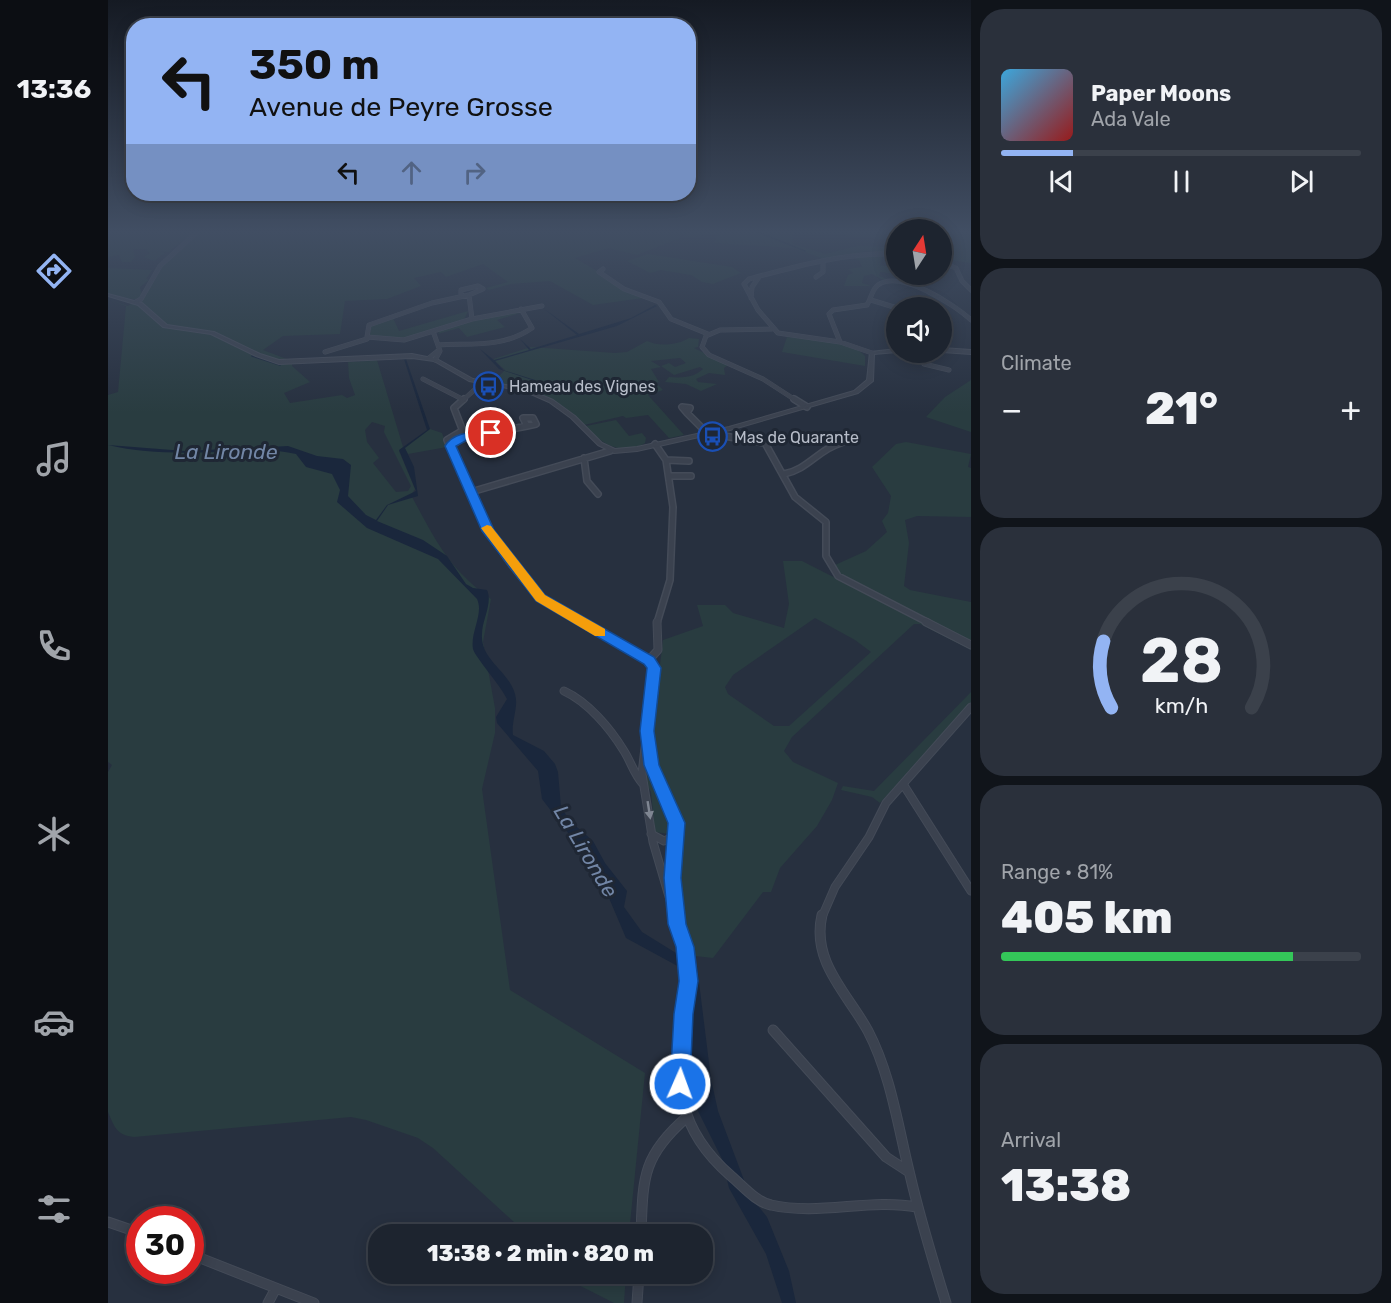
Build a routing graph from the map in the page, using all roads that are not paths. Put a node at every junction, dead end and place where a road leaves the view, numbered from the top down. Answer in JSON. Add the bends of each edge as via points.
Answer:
{"nodes":[{"id":1,"x":145,"y":292,"type":"edge"},
{"id":2,"x":477,"y":292,"type":"edge"},
{"id":3,"x":632,"y":292,"type":"edge"},
{"id":4,"x":746,"y":292,"type":"edge"},
{"id":5,"x":752,"y":292,"type":"edge"},
{"id":6,"x":875,"y":292,"type":"edge"},
{"id":7,"x":927,"y":292,"type":"edge"},
{"id":8,"x":462,"y":294,"type":"joint"},
{"id":9,"x":108,"y":295,"type":"edge"},
{"id":10,"x":470,"y":295,"type":"junction"},
{"id":11,"x":751,"y":298,"type":"junction"},
{"id":12,"x":871,"y":300,"type":"junction"},
{"id":13,"x":136,"y":302,"type":"junction"},
{"id":14,"x":886,"y":303,"type":"edge"},
{"id":15,"x":542,"y":306,"type":"dead end"},
{"id":16,"x":521,"y":309,"type":"junction"},
{"id":17,"x":472,"y":319,"type":"junction"},
{"id":18,"x":971,"y":320,"type":"edge"},
{"id":19,"x":772,"y":328,"type":"junction"},
{"id":20,"x":433,"y":331,"type":"junction"},
{"id":21,"x":708,"y":334,"type":"junction"},
{"id":22,"x":368,"y":339,"type":"junction"},
{"id":23,"x":840,"y":342,"type":"junction"},
{"id":24,"x":438,"y":348,"type":"junction"},
{"id":25,"x":952,"y":351,"type":"edge"},
{"id":26,"x":325,"y":352,"type":"dead end"},
{"id":27,"x":886,"y":352,"type":"edge"},
{"id":28,"x":971,"y":352,"type":"edge"},
{"id":29,"x":872,"y":353,"type":"junction"},
{"id":30,"x":432,"y":359,"type":"junction"},
{"id":31,"x":923,"y":363,"type":"edge"},
{"id":32,"x":949,"y":370,"type":"dead end"},
{"id":33,"x":423,"y":379,"type":"dead end"},
{"id":34,"x":482,"y":383,"type":"junction"},
{"id":35,"x":448,"y":393,"type":"junction"},
{"id":36,"x":464,"y":400,"type":"junction"},
{"id":37,"x":807,"y":407,"type":"junction"},
{"id":38,"x":454,"y":408,"type":"junction"},
{"id":39,"x":687,"y":413,"type":"dead end"},
{"id":40,"x":527,"y":426,"type":"dead end"},
{"id":41,"x":462,"y":431,"type":"junction"},
{"id":42,"x":707,"y":433,"type":"junction"},
{"id":43,"x":466,"y":436,"type":"junction"},
{"id":44,"x":841,"y":443,"type":"dead end"},
{"id":45,"x":452,"y":444,"type":"junction"},
{"id":46,"x":655,"y":444,"type":"junction"},
{"id":47,"x":610,"y":451,"type":"junction"},
{"id":48,"x":584,"y":458,"type":"junction"},
{"id":49,"x":666,"y":460,"type":"junction"},
{"id":50,"x":689,"y":461,"type":"dead end"},
{"id":51,"x":783,"y":474,"type":"junction"},
{"id":52,"x":669,"y":476,"type":"junction"},
{"id":53,"x":690,"y":476,"type":"dead end"},
{"id":54,"x":471,"y":492,"type":"junction"},
{"id":55,"x":598,"y":494,"type":"dead end"},
{"id":56,"x":971,"y":645,"type":"edge"},
{"id":57,"x":649,"y":660,"type":"junction"},
{"id":58,"x":564,"y":691,"type":"dead end"},
{"id":59,"x":971,"y":707,"type":"edge"},
{"id":60,"x":647,"y":731,"type":"junction"},
{"id":61,"x":643,"y":784,"type":"junction"},
{"id":62,"x":903,"y":784,"type":"junction"},
{"id":63,"x":651,"y":834,"type":"junction"},
{"id":64,"x":677,"y":835,"type":"junction"},
{"id":65,"x":971,"y":891,"type":"edge"},
{"id":66,"x":677,"y":924,"type":"junction"},
{"id":67,"x":773,"y":1030,"type":"dead end"},
{"id":68,"x":687,"y":1117,"type":"junction"},
{"id":69,"x":909,"y":1172,"type":"junction"},
{"id":70,"x":917,"y":1207,"type":"junction"},
{"id":71,"x":108,"y":1222,"type":"edge"},
{"id":72,"x":641,"y":1224,"type":"edge"},
{"id":73,"x":126,"y":1228,"type":"edge"},
{"id":74,"x":204,"y":1260,"type":"edge"},
{"id":75,"x":638,"y":1284,"type":"edge"},
{"id":76,"x":276,"y":1288,"type":"junction"},
{"id":77,"x":268,"y":1303,"type":"edge"},
{"id":78,"x":314,"y":1303,"type":"edge"},
{"id":79,"x":637,"y":1303,"type":"edge"},
{"id":80,"x":946,"y":1303,"type":"edge"}],
"edges":[{"from":1,"to":13,"type":"street"},
{"from":2,"to":10,"type":"street"},
{"from":3,"to":21,"type":"street","via":[[659,302],[671,319]]},
{"from":4,"to":11,"type":"street"},
{"from":5,"to":11,"type":"street"},
{"from":6,"to":12,"type":"street"},
{"from":7,"to":18,"type":"street","via":[[946,299]]},
{"from":8,"to":10,"type":"street"},
{"from":8,"to":22,"type":"street","via":[[368,325]]},
{"from":9,"to":13,"type":"street"},
{"from":10,"to":17,"type":"street"},
{"from":11,"to":19,"type":"street"},
{"from":12,"to":14,"type":"street"},
{"from":12,"to":23,"type":"street","via":[[864,306],[833,310],[829,314]]},
{"from":13,"to":30,"type":"street","via":[[165,326],[212,333],[284,363],[412,356]]},
{"from":15,"to":16,"type":"street"},
{"from":16,"to":17,"type":"street"},
{"from":16,"to":24,"type":"street","via":[[532,328],[518,338],[485,347]]},
{"from":17,"to":20,"type":"street"},
{"from":19,"to":21,"type":"street"},
{"from":19,"to":23,"type":"street","via":[[782,334]]},
{"from":20,"to":22,"type":"street","via":[[401,340]]},
{"from":20,"to":24,"type":"street"},
{"from":21,"to":37,"type":"street","via":[[702,343],[705,352],[763,379]]},
{"from":22,"to":26,"type":"street"},
{"from":23,"to":29,"type":"street"},
{"from":24,"to":30,"type":"street","via":[[439,357]]},
{"from":25,"to":28,"type":"street"},
{"from":27,"to":29,"type":"street"},
{"from":29,"to":37,"type":"street","via":[[866,387]]},
{"from":30,"to":34,"type":"street"},
{"from":31,"to":32,"type":"street"},
{"from":33,"to":35,"type":"street"},
{"from":34,"to":36,"type":"street"},
{"from":34,"to":47,"type":"street","via":[[525,390],[554,403]]},
{"from":35,"to":36,"type":"street"},
{"from":35,"to":38,"type":"street"},
{"from":36,"to":38,"type":"street"},
{"from":37,"to":42,"type":"street"},
{"from":38,"to":41,"type":"street"},
{"from":39,"to":42,"type":"street"},
{"from":40,"to":43,"type":"street"},
{"from":41,"to":43,"type":"street"},
{"from":41,"to":45,"type":"street","via":[[447,440]]},
{"from":42,"to":46,"type":"street"},
{"from":42,"to":51,"type":"street","via":[[762,442]]},
{"from":43,"to":45,"type":"street"},
{"from":44,"to":51,"type":"street","via":[[822,449],[796,472]]},
{"from":45,"to":54,"type":"street"},
{"from":46,"to":47,"type":"street"},
{"from":46,"to":49,"type":"street"},
{"from":47,"to":48,"type":"street"},
{"from":48,"to":54,"type":"street"},
{"from":48,"to":55,"type":"street","via":[[587,481]]},
{"from":49,"to":50,"type":"street"},
{"from":49,"to":52,"type":"street"},
{"from":51,"to":56,"type":"street","via":[[795,497],[826,522],[826,556],[838,576]]},
{"from":52,"to":53,"type":"street"},
{"from":52,"to":57,"type":"street","via":[[673,507],[670,580],[657,621],[658,650]]},
{"from":54,"to":57,"type":"street","via":[[488,531],[541,598]]},
{"from":57,"to":60,"type":"street","via":[[654,668]]},
{"from":58,"to":61,"type":"street","via":[[576,697],[606,729]]},
{"from":59,"to":62,"type":"street"},
{"from":60,"to":61,"type":"street"},
{"from":60,"to":64,"type":"street","via":[[652,765],[676,823]]},
{"from":61,"to":63,"type":"street","one_way":true},
{"from":62,"to":65,"type":"street"},
{"from":62,"to":69,"type":"street","via":[[886,803],[869,837],[835,887],[820,924],[832,978],[867,1029],[883,1063]]},
{"from":63,"to":64,"type":"street","via":[[664,841]]},
{"from":63,"to":66,"type":"street"},
{"from":64,"to":66,"type":"street","via":[[673,878]]},
{"from":66,"to":68,"type":"street","via":[[688,981],[680,1093]]},
{"from":67,"to":69,"type":"street","via":[[886,1157]]},
{"from":68,"to":70,"type":"street","via":[[717,1161],[750,1192],[778,1208],[895,1203]]},
{"from":68,"to":72,"type":"street","via":[[664,1135],[650,1157],[643,1183]]},
{"from":69,"to":70,"type":"street"},
{"from":70,"to":80,"type":"street"},
{"from":71,"to":73,"type":"street"},
{"from":74,"to":76,"type":"street"},
{"from":75,"to":79,"type":"street"},
{"from":76,"to":77,"type":"street"},
{"from":76,"to":78,"type":"street"}]}
